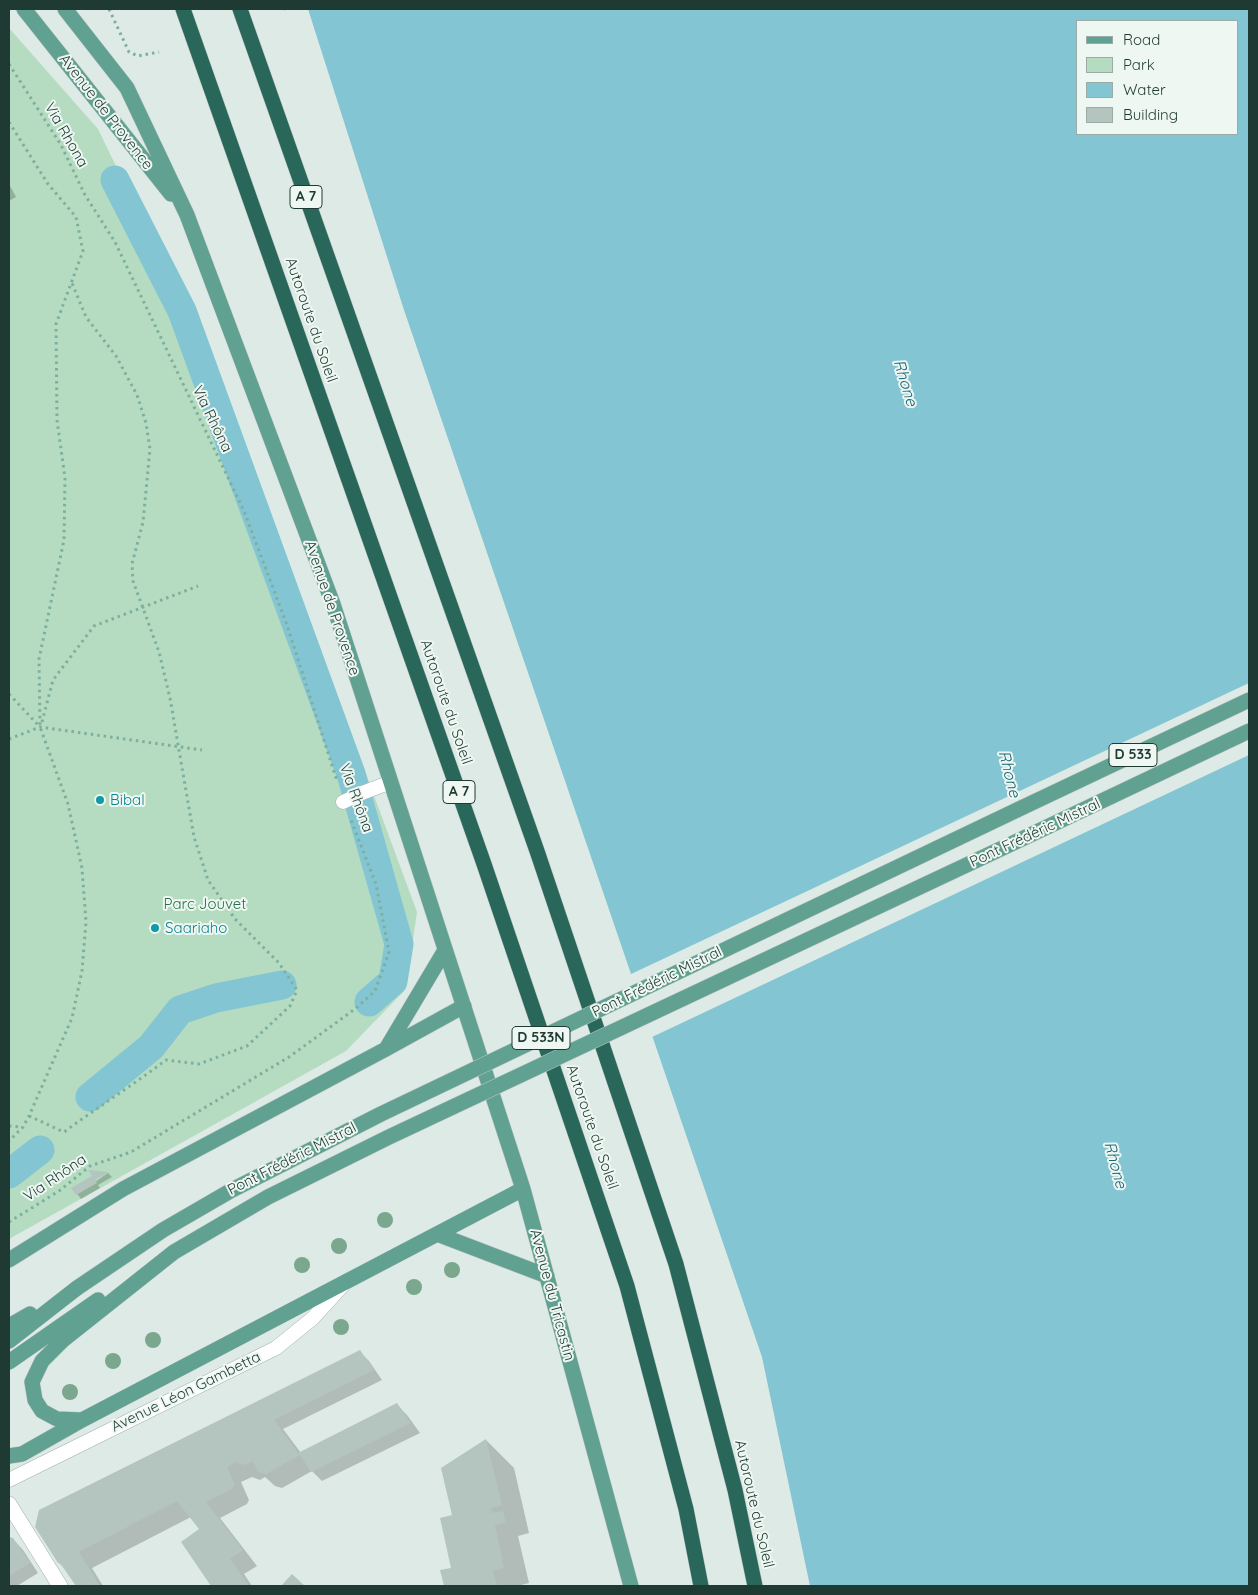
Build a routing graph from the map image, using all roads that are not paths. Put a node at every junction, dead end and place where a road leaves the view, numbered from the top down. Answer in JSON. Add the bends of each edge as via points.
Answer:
{"nodes":[{"id":1,"x":24,"y":9,"type":"edge"},
{"id":2,"x":65,"y":9,"type":"edge"},
{"id":3,"x":183,"y":9,"type":"edge"},
{"id":4,"x":240,"y":9,"type":"edge"},
{"id":5,"x":187,"y":215,"type":"junction"},
{"id":6,"x":1249,"y":700,"type":"edge"},
{"id":7,"x":1249,"y":731,"type":"edge"},
{"id":8,"x":391,"y":782,"type":"junction"},
{"id":9,"x":343,"y":802,"type":"road end"},
{"id":10,"x":1017,"y":810,"type":"joint"},
{"id":11,"x":1026,"y":837,"type":"joint"},
{"id":12,"x":445,"y":950,"type":"junction"},
{"id":13,"x":464,"y":1006,"type":"junction"},
{"id":14,"x":386,"y":1049,"type":"junction"},
{"id":15,"x":523,"y":1189,"type":"junction"},
{"id":16,"x":437,"y":1234,"type":"junction"},
{"id":17,"x":174,"y":1252,"type":"junction"},
{"id":18,"x":9,"y":1260,"type":"edge"},
{"id":19,"x":547,"y":1276,"type":"junction"},
{"id":20,"x":347,"y":1281,"type":"junction"},
{"id":21,"x":77,"y":1288,"type":"junction"},
{"id":22,"x":9,"y":1326,"type":"edge"},
{"id":23,"x":9,"y":1341,"type":"edge"},
{"id":24,"x":9,"y":1362,"type":"edge"},
{"id":25,"x":82,"y":1420,"type":"junction"},
{"id":26,"x":9,"y":1456,"type":"edge"},
{"id":27,"x":9,"y":1480,"type":"edge"},
{"id":28,"x":9,"y":1504,"type":"edge"},
{"id":29,"x":60,"y":1586,"type":"edge"},
{"id":30,"x":631,"y":1586,"type":"edge"},
{"id":31,"x":701,"y":1586,"type":"edge"},
{"id":32,"x":755,"y":1586,"type":"edge"}],
"edges":[{"from":1,"to":5,"type":"main road","name":"Avenue de Provence"},
{"from":2,"to":5,"type":"main road","name":"Avenue de Provence","via":[[127,88]]},
{"from":3,"to":31,"type":"highway","name":"Autoroute du Soleil","number":"A 7","via":[[484,864],[627,1286],[686,1509]]},
{"from":4,"to":32,"type":"highway","name":"Autoroute du Soleil","number":"A 7","via":[[534,842],[676,1264],[736,1490]]},
{"from":5,"to":8,"type":"main road","name":"Avenue de Provence","via":[[333,604]]},
{"from":6,"to":10,"type":"main road","name":"Pont Frédéric Mistral","number":"D 533"},
{"from":7,"to":11,"type":"main road","name":"Pont Frédéric Mistral","number":"D 533"},
{"from":8,"to":9,"type":"lane"},
{"from":8,"to":12,"type":"main road","name":"Avenue de Provence"},
{"from":10,"to":21,"type":"main road","name":"Pont Frédéric Mistral","number":"D 533N","bridge":true,"via":[[381,1114],[240,1186],[163,1230]]},
{"from":11,"to":17,"type":"main road","name":"Pont Frédéric Mistral","number":"D 533N","bridge":true,"via":[[389,1137],[268,1197]]},
{"from":12,"to":13,"type":"main road","name":"Avenue de Provence"},
{"from":12,"to":14,"type":"main road"},
{"from":13,"to":14,"type":"main road"},
{"from":13,"to":15,"type":"main road","name":"Avenue du Tricastin"},
{"from":14,"to":18,"type":"main road","via":[[123,1189]]},
{"from":15,"to":16,"type":"main road"},
{"from":15,"to":19,"type":"main road","name":"Avenue du Tricastin"},
{"from":16,"to":19,"type":"main road"},
{"from":16,"to":20,"type":"main road"},
{"from":17,"to":24,"type":"main road","via":[[121,1283]]},
{"from":17,"to":25,"type":"main road","via":[[63,1340],[42,1361],[32,1382],[35,1400],[42,1411],[57,1419]]},
{"from":19,"to":30,"type":"main road","name":"Avenue du Tricastin"},
{"from":20,"to":25,"type":"main road"},
{"from":20,"to":27,"type":"lane","name":"Avenue Léon Gambetta","via":[[313,1318],[276,1348]]},
{"from":21,"to":22,"type":"main road"},
{"from":21,"to":23,"type":"main road"},
{"from":25,"to":26,"type":"main road","via":[[22,1454]]},
{"from":28,"to":29,"type":"street"}]}
